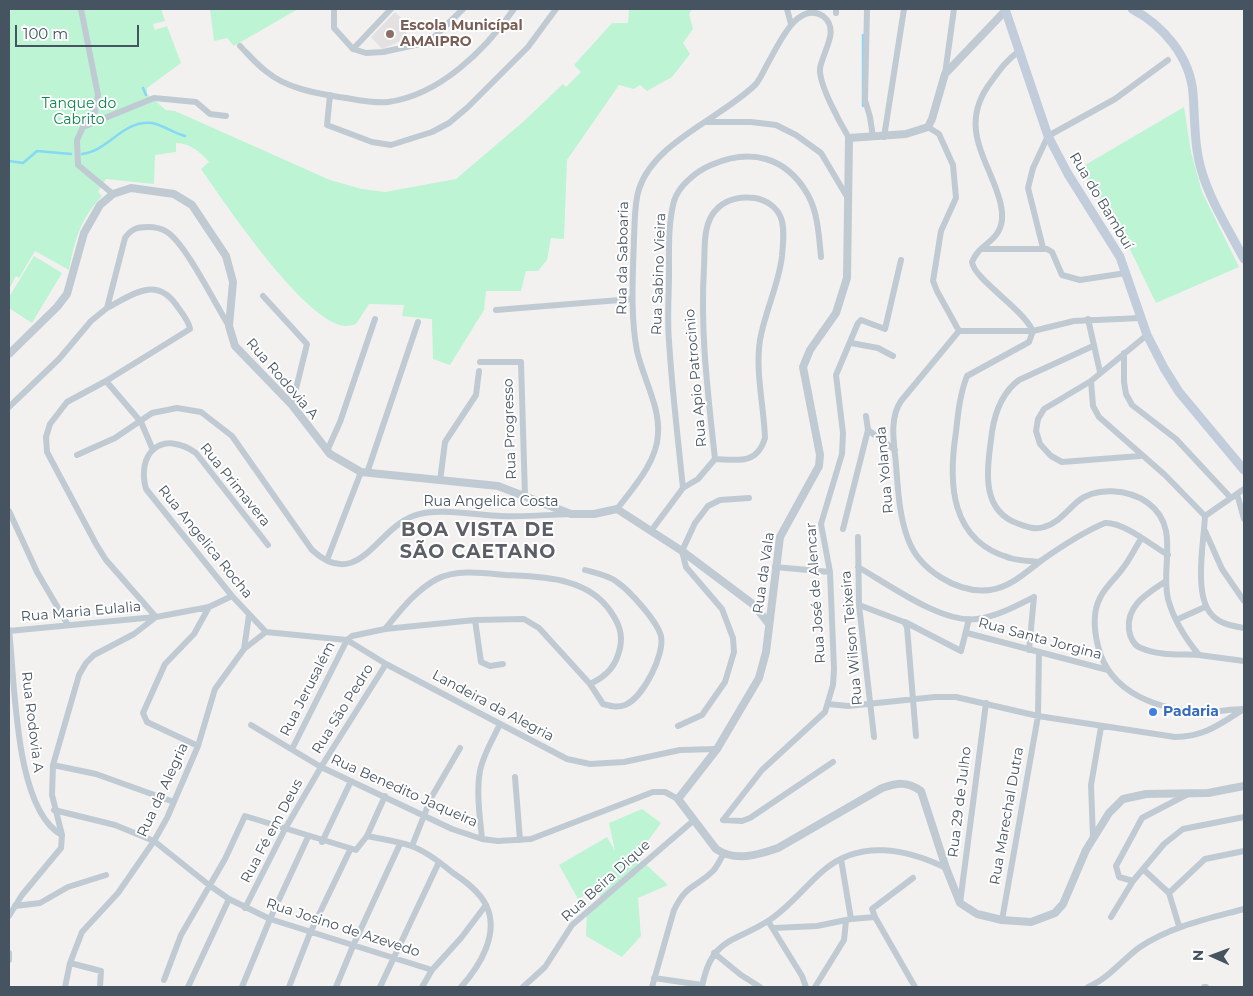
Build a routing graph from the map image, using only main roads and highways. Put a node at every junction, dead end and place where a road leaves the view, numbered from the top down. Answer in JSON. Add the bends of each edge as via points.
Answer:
{"nodes":[{"id":1,"x":1132,"y":9,"type":"edge"},
{"id":2,"x":1005,"y":10,"type":"edge"},
{"id":3,"x":1244,"y":260,"type":"edge"},
{"id":4,"x":1244,"y":470,"type":"edge"}],
"edges":[{"from":1,"to":3,"type":"main road","via":[[1149,18],[1168,38],[1186,68],[1193,93],[1196,146],[1202,171],[1209,192]]},
{"from":2,"to":4,"type":"main road","name":"Rua do Bambuí","via":[[1048,136],[1120,257],[1147,335],[1164,368]]}]}
